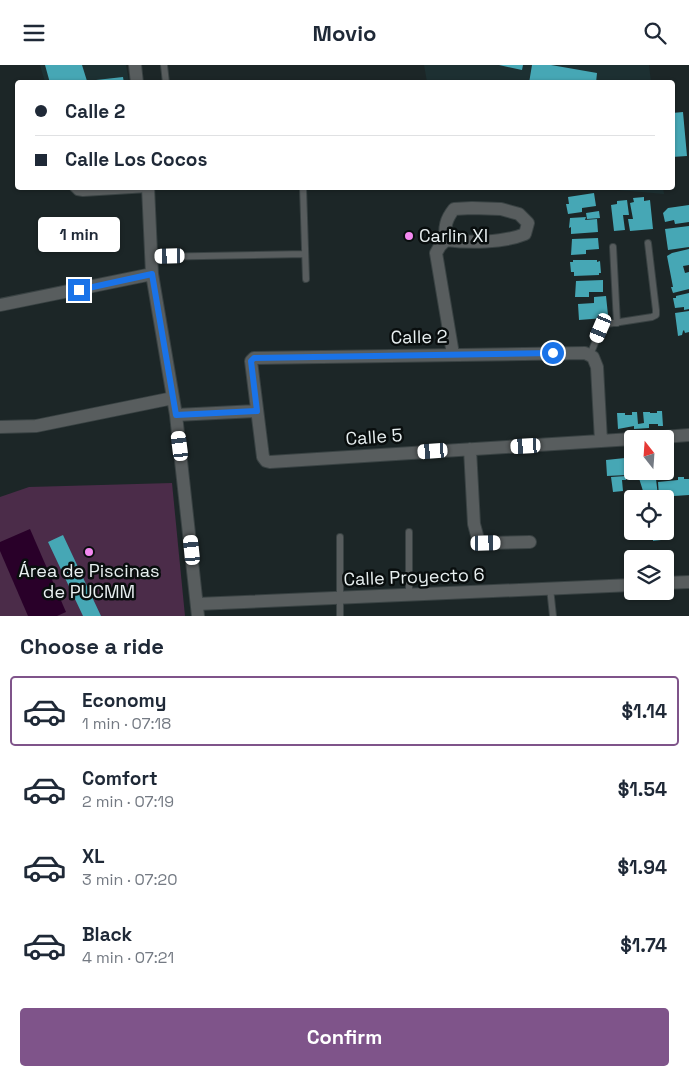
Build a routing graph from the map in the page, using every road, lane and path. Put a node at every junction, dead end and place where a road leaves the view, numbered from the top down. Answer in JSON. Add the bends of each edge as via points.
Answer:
{"nodes":[{"id":1,"x":135,"y":65,"type":"edge"},
{"id":2,"x":164,"y":65,"type":"edge"},
{"id":3,"x":137,"y":80,"type":"edge"},
{"id":4,"x":166,"y":80,"type":"edge"},
{"id":5,"x":75,"y":190,"type":"edge"},
{"id":6,"x":122,"y":190,"type":"edge"},
{"id":7,"x":148,"y":190,"type":"edge"},
{"id":8,"x":302,"y":190,"type":"edge"},
{"id":9,"x":446,"y":240,"type":"junction"},
{"id":10,"x":648,"y":243,"type":"dead end"},
{"id":11,"x":613,"y":247,"type":"dead end"},
{"id":12,"x":305,"y":254,"type":"junction"},
{"id":13,"x":150,"y":257,"type":"junction"},
{"id":14,"x":152,"y":274,"type":"junction"},
{"id":15,"x":306,"y":279,"type":"dead end"},
{"id":16,"x":0,"y":305,"type":"edge"},
{"id":17,"x":618,"y":323,"type":"junction"},
{"id":18,"x":453,"y":354,"type":"junction"},
{"id":19,"x":590,"y":355,"type":"junction"},
{"id":20,"x":173,"y":398,"type":"junction"},
{"id":21,"x":257,"y":411,"type":"junction"},
{"id":22,"x":176,"y":415,"type":"junction"},
{"id":23,"x":0,"y":427,"type":"edge"},
{"id":24,"x":689,"y":435,"type":"edge"},
{"id":25,"x":674,"y":436,"type":"edge"},
{"id":26,"x":624,"y":440,"type":"edge"},
{"id":27,"x":601,"y":441,"type":"junction"},
{"id":28,"x":470,"y":449,"type":"junction"},
{"id":29,"x":409,"y":532,"type":"dead end"},
{"id":30,"x":340,"y":537,"type":"dead end"},
{"id":31,"x":530,"y":542,"type":"dead end"},
{"id":32,"x":689,"y":582,"type":"edge"},
{"id":33,"x":674,"y":583,"type":"edge"},
{"id":34,"x":624,"y":585,"type":"edge"},
{"id":35,"x":550,"y":588,"type":"junction"},
{"id":36,"x":409,"y":595,"type":"junction"},
{"id":37,"x":341,"y":597,"type":"junction"},
{"id":38,"x":198,"y":610,"type":"edge"},
{"id":39,"x":340,"y":616,"type":"edge"},
{"id":40,"x":553,"y":616,"type":"edge"}],
"edges":[{"from":1,"to":3,"type":"street"},
{"from":2,"to":4,"type":"lane"},
{"from":5,"to":6,"type":"lane","via":[[84,193]]},
{"from":7,"to":13,"type":"street"},
{"from":8,"to":12,"type":"lane"},
{"from":9,"to":9,"type":"street","via":[[515,238],[525,234],[528,223],[519,214],[501,209],[454,209],[447,218]]},
{"from":9,"to":18,"type":"street","via":[[436,253]]},
{"from":10,"to":17,"type":"lane","via":[[656,315]]},
{"from":11,"to":17,"type":"lane"},
{"from":12,"to":13,"type":"lane"},
{"from":12,"to":15,"type":"lane"},
{"from":13,"to":14,"type":"street"},
{"from":14,"to":16,"type":"street"},
{"from":14,"to":20,"type":"street"},
{"from":17,"to":19,"type":"lane","via":[[601,328]]},
{"from":18,"to":19,"type":"street","name":"Calle 2"},
{"from":18,"to":21,"type":"street","name":"Calle 2","via":[[254,358],[251,361]]},
{"from":19,"to":27,"type":"street","via":[[597,367]]},
{"from":20,"to":22,"type":"street"},
{"from":20,"to":23,"type":"street","via":[[36,426]]},
{"from":21,"to":22,"type":"street"},
{"from":21,"to":28,"type":"street","name":"Calle 5","via":[[264,457],[270,462]]},
{"from":22,"to":38,"type":"street"},
{"from":24,"to":25,"type":"street"},
{"from":26,"to":27,"type":"street","name":"Calle 5"},
{"from":27,"to":28,"type":"street","name":"Calle 5"},
{"from":28,"to":31,"type":"street","via":[[474,524],[478,539],[486,543]]},
{"from":29,"to":36,"type":"lane"},
{"from":30,"to":37,"type":"lane"},
{"from":32,"to":33,"type":"street"},
{"from":34,"to":35,"type":"street","name":"Calle Proyecto 6"},
{"from":35,"to":36,"type":"street","name":"Calle Proyecto 6"},
{"from":35,"to":40,"type":"lane"},
{"from":36,"to":37,"type":"street","name":"Calle Proyecto 6"},
{"from":37,"to":38,"type":"street","name":"Calle Proyecto 6"},
{"from":37,"to":39,"type":"lane"}]}
